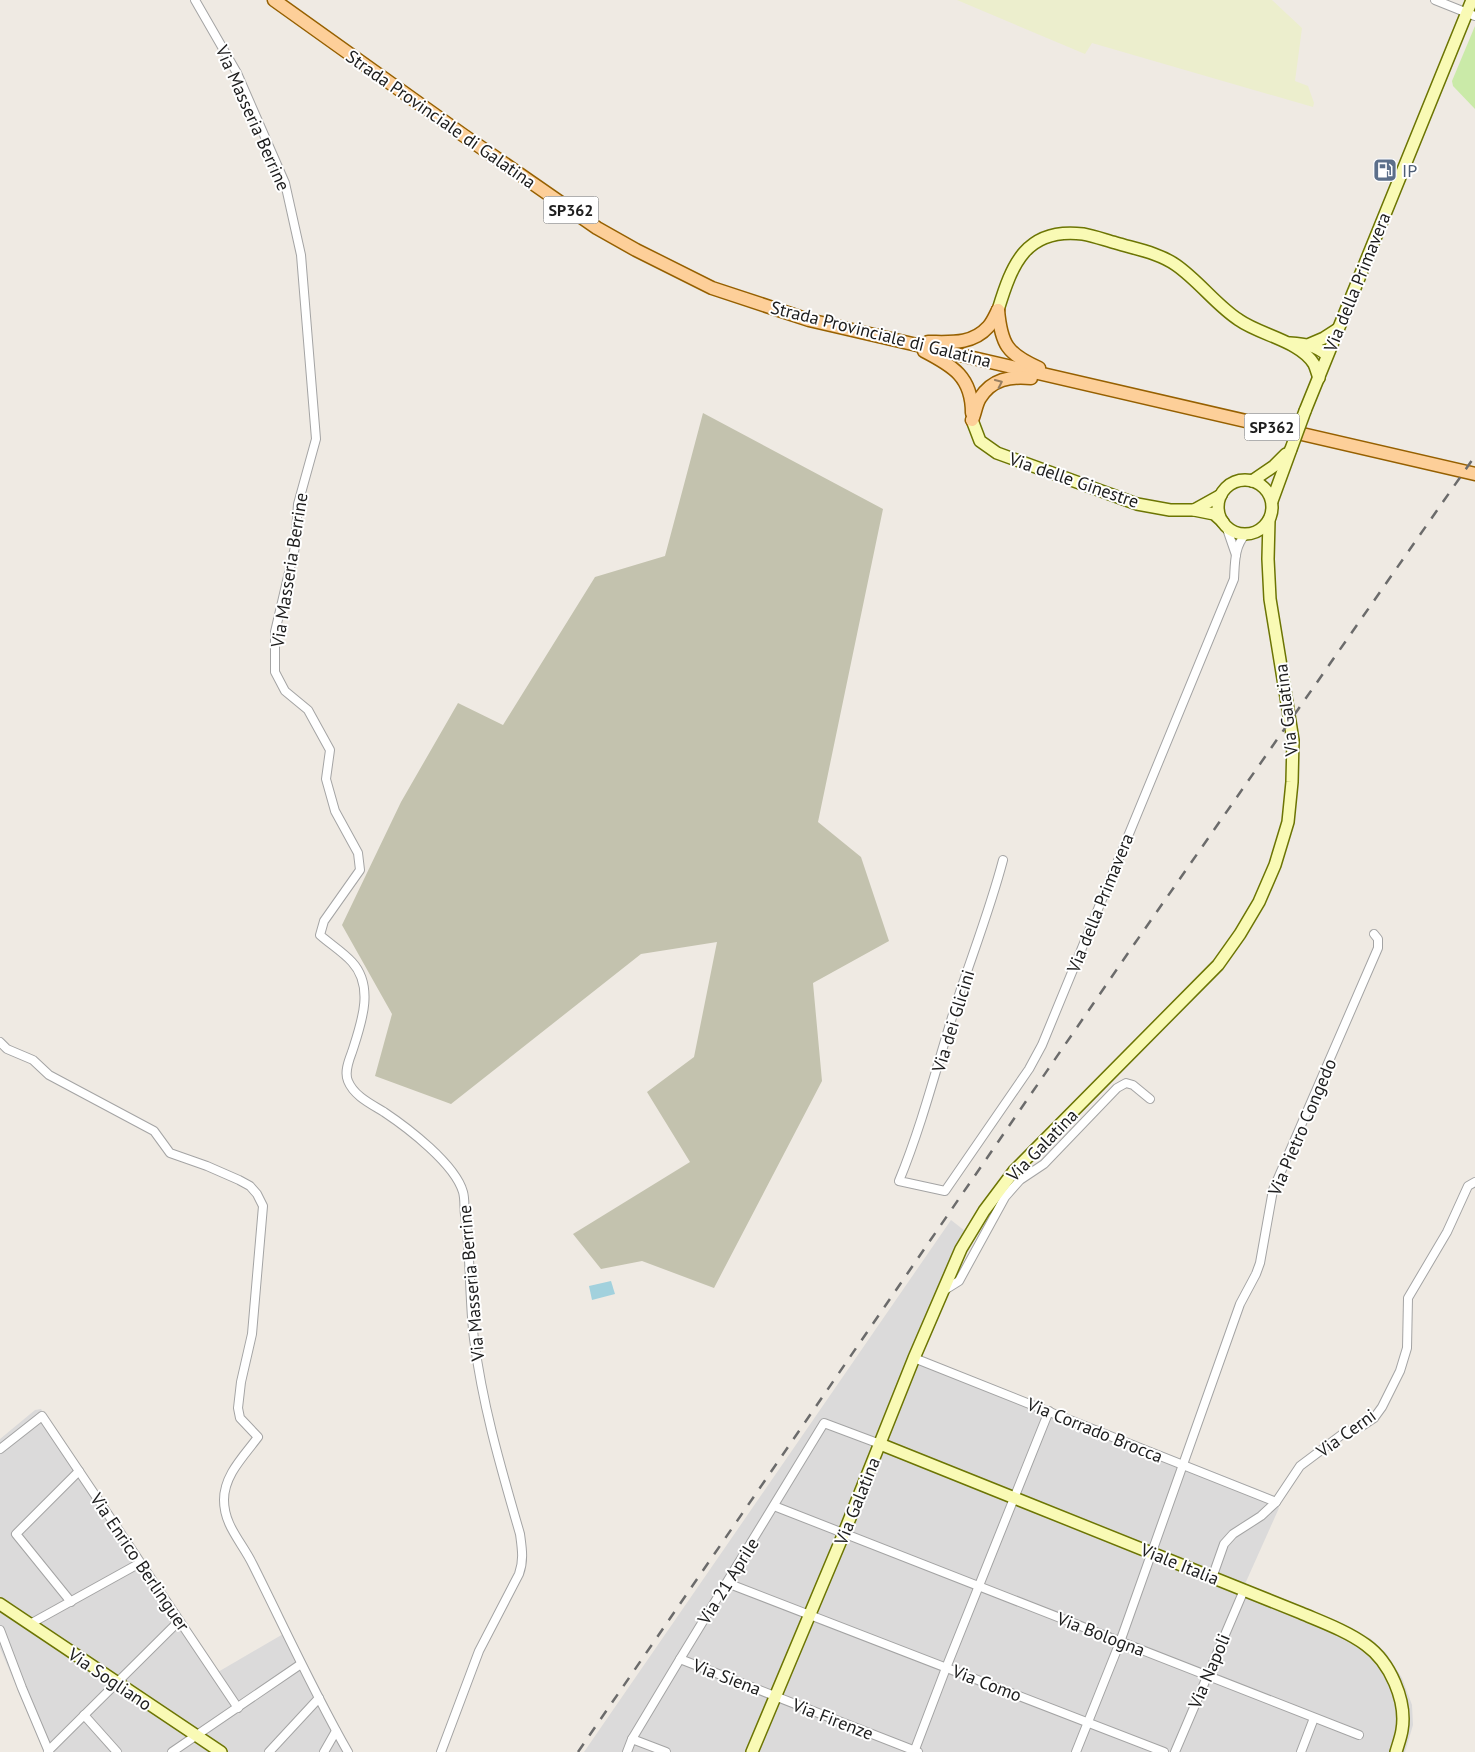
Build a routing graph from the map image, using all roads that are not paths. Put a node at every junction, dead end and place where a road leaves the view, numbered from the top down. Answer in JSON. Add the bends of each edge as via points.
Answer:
{"nodes":[{"id":1,"x":196,"y":0,"type":"edge"},
{"id":2,"x":274,"y":0,"type":"edge"},
{"id":3,"x":1435,"y":0,"type":"edge"},
{"id":4,"x":1472,"y":0,"type":"edge"},
{"id":5,"x":1471,"y":15,"type":"edge"},
{"id":6,"x":998,"y":310,"type":"junction"},
{"id":7,"x":1338,"y":329,"type":"junction"},
{"id":8,"x":906,"y":342,"type":"junction"},
{"id":9,"x":1308,"y":350,"type":"junction"},
{"id":10,"x":1327,"y":355,"type":"junction"},
{"id":11,"x":1319,"y":378,"type":"junction"},
{"id":12,"x":1069,"y":380,"type":"junction"},
{"id":13,"x":972,"y":420,"type":"junction"},
{"id":14,"x":1291,"y":449,"type":"junction"},
{"id":15,"x":1475,"y":474,"type":"edge"},
{"id":16,"x":1252,"y":481,"type":"junction"},
{"id":17,"x":1221,"y":495,"type":"junction"},
{"id":18,"x":1272,"y":501,"type":"junction"},
{"id":19,"x":1194,"y":510,"type":"junction"},
{"id":20,"x":1269,"y":520,"type":"junction"},
{"id":21,"x":1224,"y":524,"type":"junction"},
{"id":22,"x":1250,"y":533,"type":"junction"},
{"id":23,"x":1236,"y":555,"type":"junction"},
{"id":24,"x":1268,"y":559,"type":"junction"},
{"id":25,"x":1004,"y":860,"type":"dead end"},
{"id":26,"x":1374,"y":934,"type":"dead end"},
{"id":27,"x":0,"y":1042,"type":"edge"},
{"id":28,"x":1150,"y":1098,"type":"dead end"},
{"id":29,"x":899,"y":1181,"type":"joint"},
{"id":30,"x":1475,"y":1182,"type":"edge"},
{"id":31,"x":943,"y":1291,"type":"junction"},
{"id":32,"x":914,"y":1358,"type":"junction"},
{"id":33,"x":1049,"y":1411,"type":"junction"},
{"id":34,"x":880,"y":1444,"type":"junction"},
{"id":35,"x":0,"y":1449,"type":"edge"},
{"id":36,"x":1183,"y":1465,"type":"junction"},
{"id":37,"x":79,"y":1471,"type":"junction"},
{"id":38,"x":1013,"y":1498,"type":"junction"},
{"id":39,"x":1276,"y":1502,"type":"junction"},
{"id":40,"x":774,"y":1506,"type":"junction"},
{"id":41,"x":844,"y":1533,"type":"junction"},
{"id":42,"x":1152,"y":1553,"type":"junction"},
{"id":43,"x":140,"y":1563,"type":"junction"},
{"id":44,"x":1212,"y":1578,"type":"junction"},
{"id":45,"x":727,"y":1583,"type":"junction"},
{"id":46,"x":979,"y":1586,"type":"junction"},
{"id":47,"x":1244,"y":1590,"type":"junction"},
{"id":48,"x":70,"y":1602,"type":"junction"},
{"id":49,"x":0,"y":1604,"type":"edge"},
{"id":50,"x":809,"y":1615,"type":"junction"},
{"id":51,"x":179,"y":1621,"type":"junction"},
{"id":52,"x":30,"y":1624,"type":"junction"},
{"id":53,"x":0,"y":1630,"type":"edge"},
{"id":54,"x":1120,"y":1642,"type":"junction"},
{"id":55,"x":680,"y":1659,"type":"junction"},
{"id":56,"x":301,"y":1664,"type":"junction"},
{"id":57,"x":946,"y":1668,"type":"junction"},
{"id":58,"x":1207,"y":1676,"type":"junction"},
{"id":59,"x":116,"y":1683,"type":"junction"},
{"id":60,"x":775,"y":1696,"type":"junction"},
{"id":61,"x":319,"y":1698,"type":"junction"},
{"id":62,"x":238,"y":1708,"type":"junction"},
{"id":63,"x":84,"y":1715,"type":"junction"},
{"id":64,"x":1314,"y":1718,"type":"junction"},
{"id":65,"x":1088,"y":1722,"type":"junction"},
{"id":66,"x":336,"y":1731,"type":"junction"},
{"id":67,"x":196,"y":1736,"type":"junction"},
{"id":68,"x":1359,"y":1736,"type":"dead end"},
{"id":69,"x":632,"y":1739,"type":"junction"},
{"id":70,"x":49,"y":1751,"type":"edge"},
{"id":71,"x":916,"y":1751,"type":"edge"},
{"id":72,"x":117,"y":1752,"type":"edge"},
{"id":73,"x":172,"y":1752,"type":"edge"},
{"id":74,"x":220,"y":1752,"type":"edge"},
{"id":75,"x":269,"y":1752,"type":"edge"},
{"id":76,"x":324,"y":1752,"type":"edge"},
{"id":77,"x":348,"y":1752,"type":"edge"},
{"id":78,"x":441,"y":1752,"type":"edge"},
{"id":79,"x":627,"y":1752,"type":"edge"},
{"id":80,"x":666,"y":1752,"type":"edge"},
{"id":81,"x":752,"y":1752,"type":"edge"},
{"id":82,"x":1076,"y":1752,"type":"edge"},
{"id":83,"x":1164,"y":1752,"type":"edge"},
{"id":84,"x":1175,"y":1752,"type":"edge"},
{"id":85,"x":1302,"y":1752,"type":"edge"},
{"id":86,"x":1396,"y":1752,"type":"edge"}],
"edges":[{"from":1,"to":78,"type":"street","name":"Via Masseria Berrine","via":[[237,74],[286,183],[301,255],[316,439],[298,504],[295,547],[276,632],[275,672],[285,691],[308,710],[330,750],[326,779],[335,811],[358,853],[360,870],[324,921],[320,935],[352,962],[363,986],[364,1015],[347,1066],[347,1079],[362,1098],[426,1144],[449,1168],[463,1193],[481,1387],[523,1551],[519,1574],[479,1651]]},
{"from":2,"to":8,"type":"main road","name":"Strada Provinciale di Galatina","number":"SP362","via":[[550,196],[636,250],[721,291],[809,320]]},
{"from":3,"to":5,"type":"street"},
{"from":4,"to":5,"type":"street","name":"Via della Primavera"},
{"from":5,"to":7,"type":"street","name":"Via della Primavera","via":[[1425,115]]},
{"from":6,"to":8,"type":"main road","via":[[988,328],[972,339],[957,343]]},
{"from":6,"to":9,"type":"street","via":[[1008,279],[1019,257],[1030,245],[1046,236],[1085,234],[1174,264],[1238,320]]},
{"from":6,"to":12,"type":"main road","via":[[1000,331],[1012,353]]},
{"from":7,"to":9,"type":"street"},
{"from":7,"to":10,"type":"street","name":"Via della Primavera"},
{"from":8,"to":12,"type":"main road","name":"Strada Provinciale di Galatina","number":"SP362"},
{"from":8,"to":13,"type":"main road","via":[[955,369],[967,384]]},
{"from":9,"to":10,"type":"street","via":[[1319,349]]},
{"from":9,"to":11,"type":"street"},
{"from":10,"to":11,"type":"street","name":"Via della Primavera"},
{"from":11,"to":14,"type":"street","name":"Via della Primavera","bridge":true},
{"from":13,"to":12,"type":"main road","one_way":true,"via":[[979,399],[994,383],[1015,376]]},
{"from":12,"to":15,"type":"main road","name":"Strada Provinciale di Galatina","number":"SP362"},
{"from":13,"to":19,"type":"street","name":"Via delle Ginestre","via":[[980,441],[997,454],[1137,504],[1170,510]]},
{"from":14,"to":16,"type":"street","name":"Via della Primavera"},
{"from":14,"to":18,"type":"street","name":"Via della Primavera"},
{"from":16,"to":17,"type":"street","name":"Via della Primavera","via":[[1236,482]]},
{"from":16,"to":18,"type":"street","via":[[1265,488]]},
{"from":17,"to":19,"type":"street","name":"Via delle Ginestre"},
{"from":17,"to":21,"type":"street","name":"Via della Primavera","via":[[1219,512]]},
{"from":18,"to":20,"type":"street","name":"Via della Primavera"},
{"from":19,"to":21,"type":"street","name":"Via delle Ginestre","via":[[1214,514]]},
{"from":20,"to":22,"type":"street","name":"Via della Primavera","via":[[1263,528]]},
{"from":20,"to":24,"type":"street","name":"Via Galatina"},
{"from":21,"to":22,"type":"street","via":[[1235,532]]},
{"from":21,"to":23,"type":"street","name":"Via della Primavera"},
{"from":22,"to":23,"type":"street","name":"Via della Primavera","via":[[1240,540]]},
{"from":22,"to":24,"type":"street","name":"Via Galatina","via":[[1262,542]]},
{"from":23,"to":29,"type":"street","name":"Via della Primavera","via":[[1234,579],[1030,1069],[945,1191]]},
{"from":24,"to":31,"type":"street","name":"Via Galatina","via":[[1270,599],[1293,740],[1288,822],[1259,902],[1218,965],[1014,1172],[970,1234]]},
{"from":25,"to":29,"type":"street","name":"Via dei Glicini","via":[[914,1144]]},
{"from":26,"to":36,"type":"street","name":"Via Pietro Congedo","via":[[1378,948],[1273,1190],[1260,1263],[1240,1304]]},
{"from":27,"to":56,"type":"street","via":[[33,1060],[49,1075],[154,1131],[170,1153],[239,1180],[254,1190],[263,1206],[252,1334],[238,1408],[240,1418],[258,1437],[229,1476],[224,1497],[225,1514]]},
{"from":28,"to":31,"type":"street","via":[[1126,1083],[1118,1088],[1044,1164],[1020,1180],[1005,1197],[959,1280]]},
{"from":30,"to":39,"type":"street","name":"Via Cerni","via":[[1468,1186],[1448,1232],[1408,1298],[1407,1348],[1400,1371],[1382,1407],[1374,1418],[1344,1434],[1300,1466]]},
{"from":31,"to":32,"type":"street","name":"Via Galatina"},
{"from":32,"to":33,"type":"street","name":"Via Corrado Brocca"},
{"from":32,"to":34,"type":"street","name":"Via Galatina"},
{"from":33,"to":36,"type":"street","name":"Via Corrado Brocca"},
{"from":33,"to":38,"type":"street"},
{"from":34,"to":38,"type":"street","name":"Viale Italia"},
{"from":34,"to":40,"type":"street","name":"Via 21 Aprile","via":[[824,1423]]},
{"from":34,"to":41,"type":"street","name":"Via Galatina"},
{"from":35,"to":37,"type":"street","name":"Via Enrico Berlinguer","via":[[42,1416]]},
{"from":36,"to":39,"type":"street","name":"Via Corrado Brocca"},
{"from":36,"to":42,"type":"street","name":"Via Pietro Congedo"},
{"from":37,"to":43,"type":"street","name":"Via Enrico Berlinguer"},
{"from":37,"to":48,"type":"street","via":[[16,1534]]},
{"from":38,"to":42,"type":"street","name":"Viale Italia"},
{"from":38,"to":46,"type":"street"},
{"from":39,"to":44,"type":"street","name":"Via Cerni","via":[[1224,1544]]},
{"from":40,"to":41,"type":"street","name":"Via Bologna"},
{"from":40,"to":45,"type":"street","name":"Via 21 Aprile"},
{"from":41,"to":46,"type":"street","name":"Via Bologna"},
{"from":41,"to":50,"type":"street","name":"Via Galatina"},
{"from":42,"to":44,"type":"street","name":"Viale Italia"},
{"from":42,"to":54,"type":"street","name":"Via Pietro Congedo"},
{"from":43,"to":48,"type":"street"},
{"from":43,"to":51,"type":"street","name":"Via Enrico Berlinguer"},
{"from":44,"to":47,"type":"street","name":"Viale Italia"},
{"from":45,"to":50,"type":"street","name":"Via Como"},
{"from":45,"to":55,"type":"street","name":"Via 21 Aprile"},
{"from":46,"to":54,"type":"street","name":"Via Bologna"},
{"from":46,"to":57,"type":"street"},
{"from":47,"to":58,"type":"street","name":"Via Napoli"},
{"from":47,"to":86,"type":"street","name":"Viale Italia","via":[[1367,1645],[1385,1665],[1396,1684],[1402,1706],[1402,1729]]},
{"from":48,"to":52,"type":"street"},
{"from":49,"to":52,"type":"street","name":"Via Sogliano"},
{"from":50,"to":57,"type":"street","name":"Via Como"},
{"from":50,"to":60,"type":"street","name":"Via Galatina"},
{"from":51,"to":59,"type":"street"},
{"from":51,"to":62,"type":"street","name":"Via Enrico Berlinguer"},
{"from":52,"to":59,"type":"street","name":"Via Sogliano"},
{"from":53,"to":70,"type":"street"},
{"from":54,"to":58,"type":"street","name":"Via Bologna"},
{"from":54,"to":65,"type":"street","name":"Via Pietro Congedo"},
{"from":55,"to":60,"type":"street","name":"Via Siena"},
{"from":55,"to":69,"type":"street","name":"Via 21 Aprile"},
{"from":56,"to":61,"type":"street"},
{"from":56,"to":62,"type":"street"},
{"from":57,"to":65,"type":"street","name":"Via Como"},
{"from":57,"to":71,"type":"street"},
{"from":58,"to":64,"type":"street","name":"Via Bologna"},
{"from":58,"to":84,"type":"street","name":"Via Napoli"},
{"from":59,"to":63,"type":"street"},
{"from":59,"to":67,"type":"street","name":"Via Sogliano"},
{"from":60,"to":71,"type":"street","name":"Via Firenze"},
{"from":60,"to":81,"type":"street","name":"Via Galatina"},
{"from":61,"to":66,"type":"street"},
{"from":61,"to":75,"type":"street"},
{"from":62,"to":67,"type":"street"},
{"from":63,"to":70,"type":"street"},
{"from":63,"to":72,"type":"street"},
{"from":64,"to":68,"type":"street","name":"Via Bologna"},
{"from":64,"to":85,"type":"street"},
{"from":65,"to":82,"type":"street","name":"Via Pietro Congedo"},
{"from":65,"to":83,"type":"street","name":"Via Como"},
{"from":66,"to":76,"type":"street"},
{"from":66,"to":77,"type":"street"},
{"from":67,"to":73,"type":"street"},
{"from":67,"to":74,"type":"street","name":"Via Sogliano"},
{"from":69,"to":79,"type":"street","name":"Via 21 Aprile"},
{"from":69,"to":80,"type":"street"}]}
